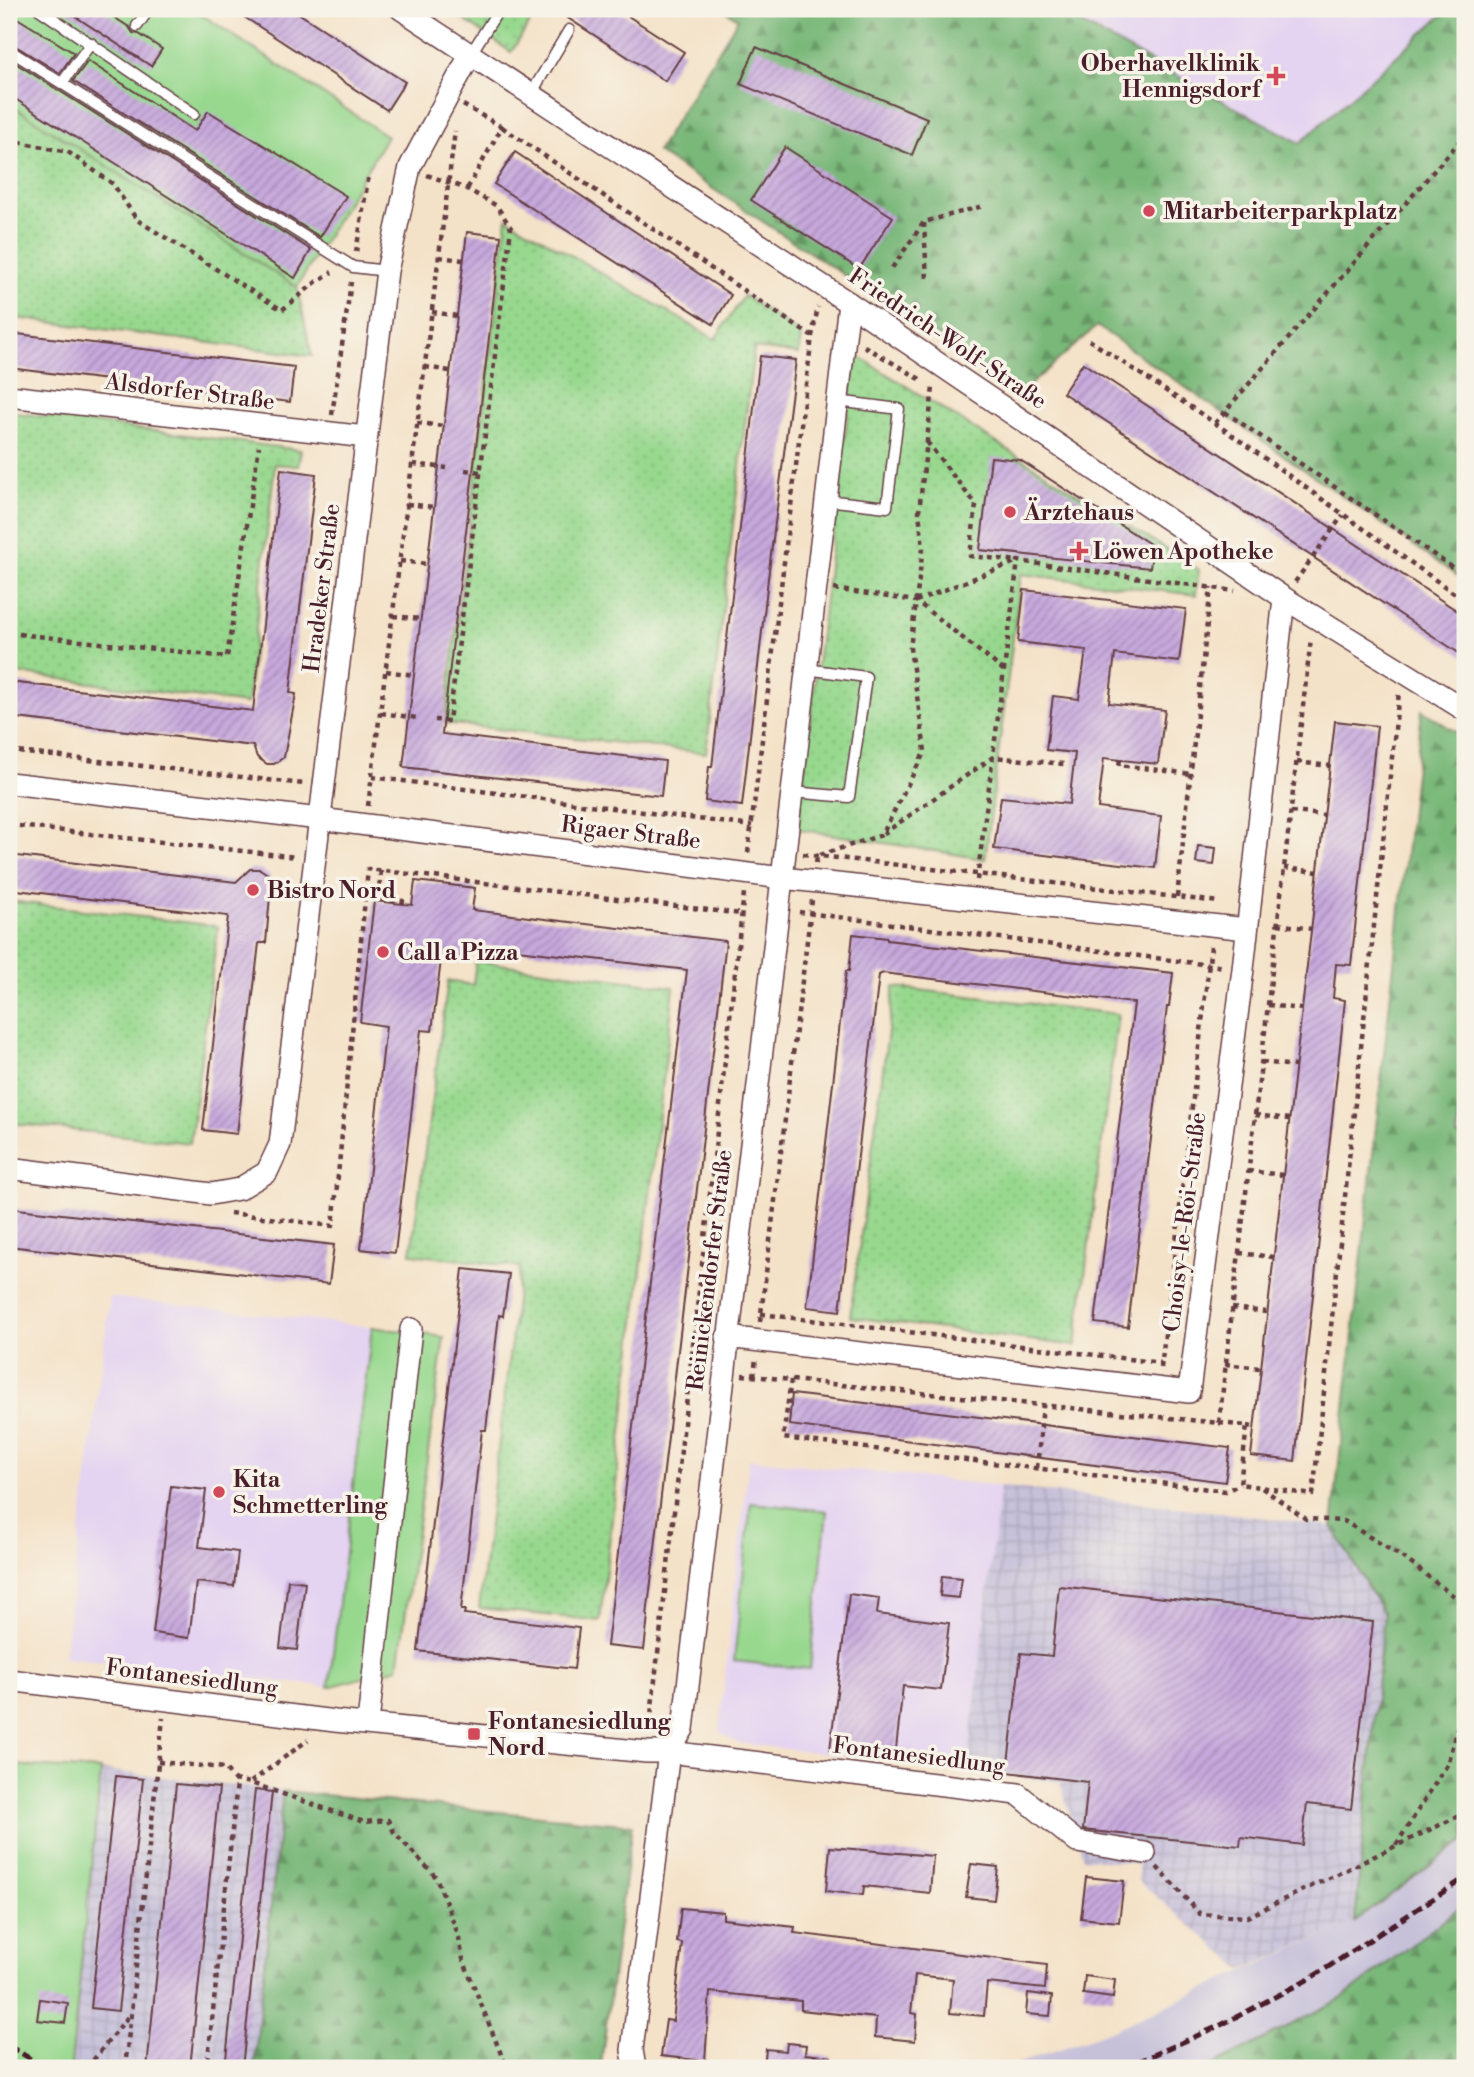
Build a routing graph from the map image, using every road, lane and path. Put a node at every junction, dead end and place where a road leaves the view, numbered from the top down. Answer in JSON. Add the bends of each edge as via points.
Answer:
{"nodes":[{"id":1,"x":38,"y":9,"type":"edge"},
{"id":2,"x":149,"y":9,"type":"edge"},
{"id":3,"x":401,"y":9,"type":"edge"},
{"id":4,"x":499,"y":9,"type":"edge"},
{"id":5,"x":137,"y":26,"type":"dead end"},
{"id":6,"x":569,"y":30,"type":"dead end"},
{"id":7,"x":91,"y":43,"type":"junction"},
{"id":8,"x":9,"y":50,"type":"edge"},
{"id":9,"x":470,"y":55,"type":"junction"},
{"id":10,"x":62,"y":83,"type":"junction"},
{"id":11,"x":531,"y":94,"type":"junction"},
{"id":12,"x":194,"y":114,"type":"dead end"},
{"id":13,"x":457,"y":116,"type":"dead end"},
{"id":14,"x":502,"y":127,"type":"junction"},
{"id":15,"x":455,"y":129,"type":"dead end"},
{"id":16,"x":1465,"y":135,"type":"edge"},
{"id":17,"x":9,"y":140,"type":"edge"},
{"id":18,"x":410,"y":167,"type":"junction"},
{"id":19,"x":369,"y":174,"type":"dead end"},
{"id":20,"x":448,"y":183,"type":"junction"},
{"id":21,"x":467,"y":189,"type":"junction"},
{"id":22,"x":983,"y":206,"type":"dead end"},
{"id":23,"x":923,"y":222,"type":"junction"},
{"id":24,"x":439,"y":257,"type":"junction"},
{"id":25,"x":463,"y":260,"type":"dead end"},
{"id":26,"x":353,"y":267,"type":"junction"},
{"id":27,"x":892,"y":268,"type":"dead end"},
{"id":28,"x":387,"y":271,"type":"junction"},
{"id":29,"x":927,"y":280,"type":"dead end"},
{"id":30,"x":822,"y":285,"type":"junction"},
{"id":31,"x":849,"y":303,"type":"junction"},
{"id":32,"x":432,"y":312,"type":"junction"},
{"id":33,"x":457,"y":316,"type":"dead end"},
{"id":34,"x":845,"y":335,"type":"junction"},
{"id":35,"x":812,"y":336,"type":"junction"},
{"id":36,"x":1089,"y":340,"type":"dead end"},
{"id":37,"x":425,"y":367,"type":"junction"},
{"id":38,"x":450,"y":371,"type":"dead end"},
{"id":39,"x":9,"y":396,"type":"edge"},
{"id":40,"x":838,"y":401,"type":"junction"},
{"id":41,"x":1225,"y":412,"type":"junction"},
{"id":42,"x":417,"y":423,"type":"junction"},
{"id":43,"x":1215,"y":423,"type":"junction"},
{"id":44,"x":262,"y":426,"type":"junction"},
{"id":45,"x":444,"y":426,"type":"dead end"},
{"id":46,"x":329,"y":433,"type":"junction"},
{"id":47,"x":366,"y":437,"type":"junction"},
{"id":48,"x":928,"y":442,"type":"junction"},
{"id":49,"x":413,"y":464,"type":"dead end"},
{"id":50,"x":447,"y":468,"type":"dead end"},
{"id":51,"x":465,"y":470,"type":"dead end"},
{"id":52,"x":481,"y":472,"type":"junction"},
{"id":53,"x":826,"y":500,"type":"junction"},
{"id":54,"x":407,"y":504,"type":"dead end"},
{"id":55,"x":434,"y":508,"type":"dead end"},
{"id":56,"x":1343,"y":515,"type":"junction"},
{"id":57,"x":400,"y":561,"type":"junction"},
{"id":58,"x":1018,"y":561,"type":"junction"},
{"id":59,"x":427,"y":564,"type":"dead end"},
{"id":60,"x":1465,"y":576,"type":"edge"},
{"id":61,"x":816,"y":586,"type":"junction"},
{"id":62,"x":1212,"y":587,"type":"junction"},
{"id":63,"x":1248,"y":593,"type":"dead end"},
{"id":64,"x":1284,"y":598,"type":"junction"},
{"id":65,"x":916,"y":601,"type":"junction"},
{"id":66,"x":1465,"y":601,"type":"edge"},
{"id":67,"x":393,"y":616,"type":"junction"},
{"id":68,"x":1314,"y":616,"type":"junction"},
{"id":69,"x":421,"y":619,"type":"dead end"},
{"id":70,"x":9,"y":633,"type":"edge"},
{"id":71,"x":806,"y":669,"type":"junction"},
{"id":72,"x":1401,"y":670,"type":"junction"},
{"id":73,"x":386,"y":671,"type":"junction"},
{"id":74,"x":1004,"y":671,"type":"junction"},
{"id":75,"x":414,"y":675,"type":"dead end"},
{"id":76,"x":1465,"y":710,"type":"edge"},
{"id":77,"x":381,"y":713,"type":"junction"},
{"id":78,"x":417,"y":718,"type":"dead end"},
{"id":79,"x":435,"y":720,"type":"dead end"},
{"id":80,"x":9,"y":751,"type":"edge"},
{"id":81,"x":993,"y":757,"type":"junction"},
{"id":82,"x":1120,"y":760,"type":"dead end"},
{"id":83,"x":1297,"y":762,"type":"junction"},
{"id":84,"x":1064,"y":764,"type":"dead end"},
{"id":85,"x":1330,"y":766,"type":"dead end"},
{"id":86,"x":1191,"y":774,"type":"junction"},
{"id":87,"x":372,"y":777,"type":"junction"},
{"id":88,"x":9,"y":783,"type":"edge"},
{"id":89,"x":324,"y":787,"type":"junction"},
{"id":90,"x":792,"y":792,"type":"junction"},
{"id":91,"x":1291,"y":812,"type":"junction"},
{"id":92,"x":1325,"y":815,"type":"dead end"},
{"id":93,"x":320,"y":819,"type":"junction"},
{"id":94,"x":9,"y":825,"type":"edge"},
{"id":95,"x":366,"y":826,"type":"junction"},
{"id":96,"x":752,"y":826,"type":"junction"},
{"id":97,"x":882,"y":835,"type":"junction"},
{"id":98,"x":785,"y":852,"type":"junction"},
{"id":99,"x":817,"y":856,"type":"junction"},
{"id":100,"x":315,"y":859,"type":"junction"},
{"id":101,"x":1284,"y":868,"type":"junction"},
{"id":102,"x":381,"y":871,"type":"junction"},
{"id":103,"x":1318,"y":872,"type":"dead end"},
{"id":104,"x":746,"y":873,"type":"junction"},
{"id":105,"x":978,"y":874,"type":"junction"},
{"id":106,"x":782,"y":878,"type":"junction"},
{"id":107,"x":814,"y":881,"type":"junction"},
{"id":108,"x":1177,"y":897,"type":"junction"},
{"id":109,"x":974,"y":898,"type":"junction"},
{"id":110,"x":402,"y":904,"type":"dead end"},
{"id":111,"x":1250,"y":906,"type":"junction"},
{"id":112,"x":778,"y":910,"type":"junction"},
{"id":113,"x":742,"y":914,"type":"junction"},
{"id":114,"x":810,"y":914,"type":"junction"},
{"id":115,"x":1213,"y":924,"type":"junction"},
{"id":116,"x":1278,"y":924,"type":"junction"},
{"id":117,"x":1247,"y":929,"type":"junction"},
{"id":118,"x":1312,"y":929,"type":"dead end"},
{"id":119,"x":1209,"y":965,"type":"junction"},
{"id":120,"x":1243,"y":969,"type":"junction"},
{"id":121,"x":1268,"y":1005,"type":"junction"},
{"id":122,"x":1301,"y":1009,"type":"dead end"},
{"id":123,"x":1262,"y":1062,"type":"junction"},
{"id":124,"x":1295,"y":1066,"type":"dead end"},
{"id":125,"x":1255,"y":1115,"type":"junction"},
{"id":126,"x":1289,"y":1119,"type":"dead end"},
{"id":127,"x":9,"y":1168,"type":"edge"},
{"id":128,"x":1248,"y":1171,"type":"junction"},
{"id":129,"x":1283,"y":1175,"type":"dead end"},
{"id":130,"x":211,"y":1194,"type":"junction"},
{"id":131,"x":1239,"y":1253,"type":"junction"},
{"id":132,"x":1273,"y":1256,"type":"dead end"},
{"id":133,"x":1232,"y":1308,"type":"junction"},
{"id":134,"x":1266,"y":1312,"type":"dead end"},
{"id":135,"x":761,"y":1314,"type":"junction"},
{"id":136,"x":411,"y":1329,"type":"dead end"},
{"id":137,"x":727,"y":1337,"type":"junction"},
{"id":138,"x":758,"y":1341,"type":"junction"},
{"id":139,"x":1161,"y":1363,"type":"junction"},
{"id":140,"x":1225,"y":1364,"type":"junction"},
{"id":141,"x":1260,"y":1368,"type":"dead end"},
{"id":142,"x":723,"y":1373,"type":"junction"},
{"id":143,"x":754,"y":1376,"type":"junction"},
{"id":144,"x":791,"y":1380,"type":"junction"},
{"id":145,"x":1158,"y":1388,"type":"junction"},
{"id":146,"x":1043,"y":1405,"type":"junction"},
{"id":147,"x":1219,"y":1423,"type":"junction"},
{"id":148,"x":1247,"y":1426,"type":"junction"},
{"id":149,"x":1254,"y":1427,"type":"dead end"},
{"id":150,"x":1037,"y":1468,"type":"junction"},
{"id":151,"x":1240,"y":1484,"type":"junction"},
{"id":152,"x":1261,"y":1488,"type":"junction"},
{"id":153,"x":1465,"y":1608,"type":"edge"},
{"id":154,"x":9,"y":1680,"type":"edge"},
{"id":155,"x":1465,"y":1699,"type":"edge"},
{"id":156,"x":164,"y":1700,"type":"junction"},
{"id":157,"x":335,"y":1721,"type":"junction"},
{"id":158,"x":369,"y":1723,"type":"junction"},
{"id":159,"x":647,"y":1752,"type":"junction"},
{"id":160,"x":669,"y":1752,"type":"junction"},
{"id":161,"x":158,"y":1762,"type":"junction"},
{"id":162,"x":234,"y":1780,"type":"junction"},
{"id":163,"x":251,"y":1783,"type":"junction"},
{"id":164,"x":1465,"y":1813,"type":"edge"},
{"id":165,"x":1396,"y":1846,"type":"junction"},
{"id":166,"x":1145,"y":1853,"type":"joint"},
{"id":167,"x":131,"y":2012,"type":"junction"},
{"id":168,"x":503,"y":2059,"type":"junction"},
{"id":169,"x":87,"y":2068,"type":"edge"},
{"id":170,"x":125,"y":2068,"type":"edge"},
{"id":171,"x":207,"y":2068,"type":"edge"},
{"id":172,"x":499,"y":2068,"type":"edge"},
{"id":173,"x":511,"y":2068,"type":"edge"},
{"id":174,"x":635,"y":2068,"type":"edge"}],
"edges":[{"from":1,"to":7,"type":"lane"},
{"from":2,"to":5,"type":"lane"},
{"from":3,"to":9,"type":"street","name":"Friedrich-Wolf-Straße"},
{"from":4,"to":9,"type":"lane"},
{"from":6,"to":11,"type":"lane"},
{"from":7,"to":10,"type":"lane"},
{"from":7,"to":12,"type":"lane"},
{"from":8,"to":10,"type":"lane"},
{"from":9,"to":11,"type":"street","name":"Friedrich-Wolf-Straße"},
{"from":9,"to":18,"type":"street","name":"Hradeker Straße"},
{"from":10,"to":26,"type":"lane"},
{"from":11,"to":30,"type":"street","name":"Friedrich-Wolf-Straße"},
{"from":13,"to":14,"type":"path","via":[[458,102]]},
{"from":14,"to":21,"type":"path"},
{"from":14,"to":35,"type":"path"},
{"from":15,"to":20,"type":"path"},
{"from":16,"to":41,"type":"path"},
{"from":17,"to":26,"type":"path","via":[[68,152],[113,184],[137,220],[282,310],[334,271]]},
{"from":18,"to":20,"type":"path"},
{"from":18,"to":28,"type":"street","name":"Hradeker Straße"},
{"from":19,"to":26,"type":"path"},
{"from":20,"to":21,"type":"path"},
{"from":20,"to":24,"type":"path"},
{"from":21,"to":52,"type":"path","via":[[497,206],[510,228]]},
{"from":22,"to":23,"type":"path"},
{"from":23,"to":27,"type":"path"},
{"from":23,"to":29,"type":"path"},
{"from":24,"to":25,"type":"path"},
{"from":24,"to":32,"type":"path"},
{"from":26,"to":28,"type":"lane"},
{"from":26,"to":46,"type":"path"},
{"from":28,"to":47,"type":"street","name":"Hradeker Straße"},
{"from":30,"to":31,"type":"street","name":"Friedrich-Wolf-Straße"},
{"from":30,"to":35,"type":"path"},
{"from":31,"to":34,"type":"street","name":"Reinickendorfer Straße"},
{"from":31,"to":64,"type":"street","name":"Friedrich-Wolf-Straße"},
{"from":32,"to":33,"type":"path"},
{"from":32,"to":37,"type":"path"},
{"from":34,"to":40,"type":"street","name":"Reinickendorfer Straße"},
{"from":34,"to":48,"type":"path","via":[[935,388]]},
{"from":35,"to":96,"type":"path"},
{"from":36,"to":43,"type":"path"},
{"from":37,"to":38,"type":"path"},
{"from":37,"to":42,"type":"path"},
{"from":39,"to":44,"type":"street","name":"Alsdorfer Straße"},
{"from":40,"to":53,"type":"street","name":"Reinickendorfer Straße"},
{"from":40,"to":53,"type":"lane","via":[[900,409],[887,507]]},
{"from":41,"to":43,"type":"path"},
{"from":41,"to":60,"type":"path"},
{"from":42,"to":45,"type":"path"},
{"from":42,"to":57,"type":"path"},
{"from":43,"to":56,"type":"path"},
{"from":44,"to":46,"type":"street","name":"Alsdorfer Straße"},
{"from":44,"to":70,"type":"path","via":[[227,657]]},
{"from":46,"to":47,"type":"street","name":"Alsdorfer Straße"},
{"from":47,"to":89,"type":"street","name":"Hradeker Straße"},
{"from":48,"to":58,"type":"path","via":[[976,505],[970,556]]},
{"from":48,"to":65,"type":"path","via":[[919,512],[923,548]]},
{"from":49,"to":50,"type":"path"},
{"from":51,"to":52,"type":"path"},
{"from":52,"to":79,"type":"path","via":[[449,721]]},
{"from":53,"to":61,"type":"street","name":"Reinickendorfer Straße"},
{"from":54,"to":55,"type":"path"},
{"from":56,"to":64,"type":"path"},
{"from":56,"to":66,"type":"path"},
{"from":57,"to":59,"type":"path"},
{"from":57,"to":67,"type":"path"},
{"from":58,"to":62,"type":"path"},
{"from":58,"to":65,"type":"path"},
{"from":58,"to":74,"type":"path"},
{"from":61,"to":65,"type":"path"},
{"from":61,"to":71,"type":"street","name":"Reinickendorfer Straße"},
{"from":62,"to":63,"type":"path"},
{"from":62,"to":86,"type":"path"},
{"from":64,"to":68,"type":"street","name":"Friedrich-Wolf-Straße"},
{"from":64,"to":111,"type":"street","name":"Choisy-le-Roi-Straße"},
{"from":65,"to":74,"type":"path"},
{"from":65,"to":97,"type":"path","via":[[910,648],[925,751]]},
{"from":67,"to":69,"type":"path"},
{"from":67,"to":73,"type":"path"},
{"from":68,"to":72,"type":"street","name":"Friedrich-Wolf-Straße"},
{"from":68,"to":83,"type":"path"},
{"from":71,"to":90,"type":"street","name":"Reinickendorfer Straße"},
{"from":71,"to":90,"type":"lane","via":[[866,677],[849,797]]},
{"from":72,"to":76,"type":"street","name":"Friedrich-Wolf-Straße"},
{"from":72,"to":152,"type":"path","via":[[1313,1495]]},
{"from":73,"to":75,"type":"path"},
{"from":73,"to":77,"type":"path"},
{"from":74,"to":81,"type":"path"},
{"from":77,"to":78,"type":"path"},
{"from":77,"to":87,"type":"path"},
{"from":80,"to":89,"type":"path"},
{"from":81,"to":84,"type":"path"},
{"from":81,"to":97,"type":"path"},
{"from":81,"to":105,"type":"path"},
{"from":82,"to":86,"type":"path","via":[[1119,765]]},
{"from":83,"to":85,"type":"path"},
{"from":83,"to":91,"type":"path"},
{"from":86,"to":108,"type":"path"},
{"from":87,"to":95,"type":"path"},
{"from":87,"to":96,"type":"path"},
{"from":88,"to":93,"type":"street","name":"Rigaer Straße"},
{"from":89,"to":93,"type":"street","name":"Hradeker Straße"},
{"from":90,"to":98,"type":"street","name":"Reinickendorfer Straße"},
{"from":91,"to":92,"type":"path"},
{"from":91,"to":101,"type":"path"},
{"from":93,"to":95,"type":"street","name":"Rigaer Straße"},
{"from":93,"to":100,"type":"street","name":"Hradeker Straße"},
{"from":94,"to":100,"type":"path"},
{"from":95,"to":104,"type":"street","name":"Rigaer Straße"},
{"from":96,"to":104,"type":"path"},
{"from":97,"to":99,"type":"path"},
{"from":98,"to":99,"type":"path"},
{"from":98,"to":106,"type":"street","name":"Reinickendorfer Straße"},
{"from":99,"to":105,"type":"path"},
{"from":99,"to":107,"type":"path"},
{"from":100,"to":130,"type":"street","name":"Hradeker Straße","via":[[281,1143],[267,1172],[239,1189]]},
{"from":101,"to":103,"type":"path"},
{"from":101,"to":116,"type":"path"},
{"from":102,"to":110,"type":"path","via":[[378,898]]},
{"from":102,"to":113,"type":"path"},
{"from":102,"to":130,"type":"path","via":[[368,869],[333,1226],[210,1210]]},
{"from":104,"to":106,"type":"street","name":"Rigaer Straße"},
{"from":104,"to":113,"type":"path"},
{"from":105,"to":108,"type":"path"},
{"from":105,"to":109,"type":"path"},
{"from":106,"to":107,"type":"street","name":"Rigaer Straße"},
{"from":106,"to":112,"type":"street","name":"Reinickendorfer Straße"},
{"from":107,"to":109,"type":"street","name":"Rigaer Straße"},
{"from":107,"to":114,"type":"path"},
{"from":108,"to":111,"type":"path"},
{"from":109,"to":115,"type":"street","name":"Rigaer Straße"},
{"from":111,"to":117,"type":"street","name":"Choisy-le-Roi-Straße"},
{"from":112,"to":114,"type":"path"},
{"from":112,"to":137,"type":"street","name":"Reinickendorfer Straße"},
{"from":113,"to":159,"type":"path"},
{"from":114,"to":119,"type":"path"},
{"from":114,"to":135,"type":"path"},
{"from":115,"to":117,"type":"street","name":"Rigaer Straße"},
{"from":115,"to":119,"type":"path"},
{"from":116,"to":118,"type":"path"},
{"from":116,"to":121,"type":"path"},
{"from":117,"to":120,"type":"street","name":"Choisy-le-Roi-Straße"},
{"from":119,"to":120,"type":"path"},
{"from":119,"to":139,"type":"path"},
{"from":120,"to":145,"type":"street","name":"Choisy-le-Roi-Straße","via":[[1189,1392]]},
{"from":121,"to":122,"type":"path"},
{"from":121,"to":123,"type":"path"},
{"from":123,"to":124,"type":"path"},
{"from":123,"to":125,"type":"path"},
{"from":125,"to":126,"type":"path"},
{"from":125,"to":128,"type":"path"},
{"from":127,"to":130,"type":"street"},
{"from":128,"to":129,"type":"path"},
{"from":128,"to":131,"type":"path"},
{"from":131,"to":132,"type":"path"},
{"from":131,"to":133,"type":"path"},
{"from":133,"to":134,"type":"path"},
{"from":133,"to":140,"type":"path"},
{"from":135,"to":138,"type":"path"},
{"from":135,"to":139,"type":"path"},
{"from":136,"to":158,"type":"street"},
{"from":137,"to":138,"type":"street","name":"Choisy-le-Roi-Straße"},
{"from":137,"to":142,"type":"street","name":"Reinickendorfer Straße"},
{"from":138,"to":143,"type":"path"},
{"from":138,"to":145,"type":"street","name":"Choisy-le-Roi-Straße"},
{"from":139,"to":145,"type":"path"},
{"from":140,"to":141,"type":"path"},
{"from":140,"to":147,"type":"path"},
{"from":142,"to":143,"type":"path"},
{"from":142,"to":160,"type":"street","name":"Reinickendorfer Straße","via":[[682,1729]]},
{"from":143,"to":144,"type":"path"},
{"from":144,"to":146,"type":"path"},
{"from":144,"to":150,"type":"path","via":[[783,1438]]},
{"from":146,"to":147,"type":"path"},
{"from":146,"to":150,"type":"path"},
{"from":147,"to":148,"type":"path"},
{"from":148,"to":149,"type":"path"},
{"from":148,"to":151,"type":"path"},
{"from":150,"to":151,"type":"path","via":[[1226,1491]]},
{"from":151,"to":152,"type":"path"},
{"from":152,"to":153,"type":"path","via":[[1306,1520],[1344,1521],[1405,1559]]},
{"from":154,"to":156,"type":"street","name":"Fontanesiedlung"},
{"from":155,"to":165,"type":"path","via":[[1447,1765]]},
{"from":156,"to":157,"type":"street","name":"Fontanesiedlung"},
{"from":156,"to":161,"type":"path"},
{"from":157,"to":158,"type":"street","name":"Fontanesiedlung"},
{"from":157,"to":163,"type":"path"},
{"from":158,"to":159,"type":"street","name":"Fontanesiedlung"},
{"from":159,"to":160,"type":"street","name":"Fontanesiedlung"},
{"from":160,"to":166,"type":"street","name":"Fontanesiedlung","via":[[1018,1794],[1077,1842]]},
{"from":160,"to":174,"type":"street","via":[[632,2050]]},
{"from":161,"to":162,"type":"path","via":[[225,1768]]},
{"from":161,"to":167,"type":"path"},
{"from":162,"to":163,"type":"path"},
{"from":162,"to":171,"type":"path"},
{"from":163,"to":168,"type":"path","via":[[363,1822],[388,1821],[436,1877]]},
{"from":164,"to":165,"type":"path"},
{"from":165,"to":166,"type":"path","via":[[1247,1917],[1200,1914]]},
{"from":167,"to":169,"type":"path"},
{"from":167,"to":170,"type":"path"},
{"from":168,"to":172,"type":"path"},
{"from":168,"to":173,"type":"path"}]}
